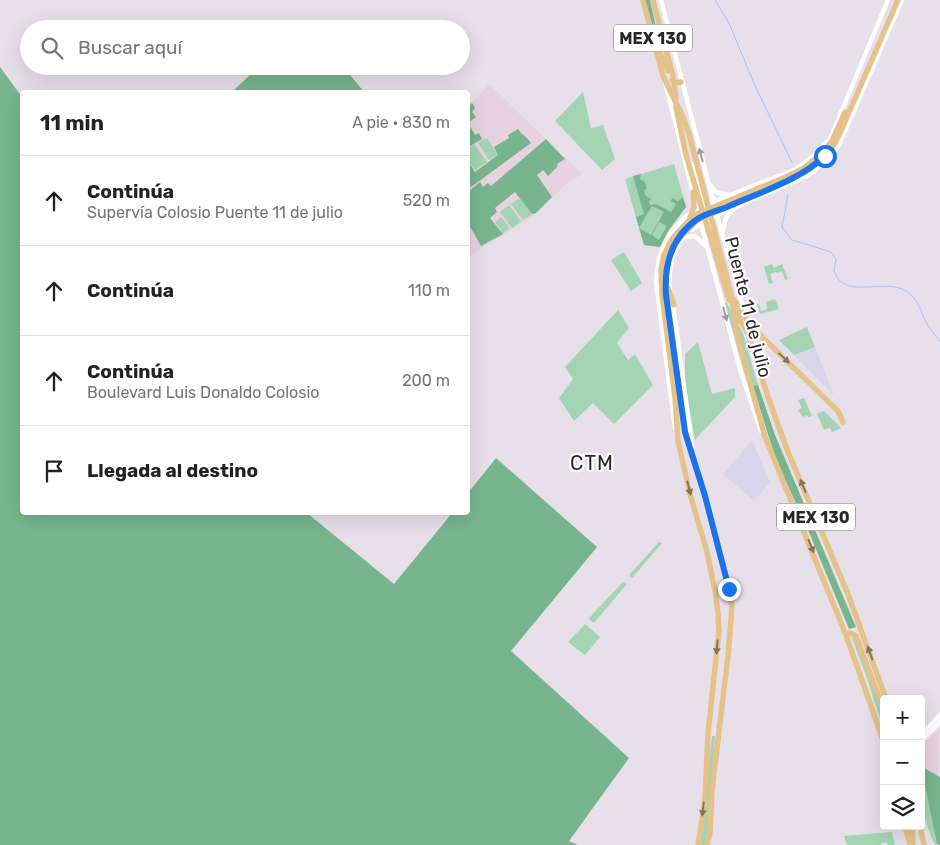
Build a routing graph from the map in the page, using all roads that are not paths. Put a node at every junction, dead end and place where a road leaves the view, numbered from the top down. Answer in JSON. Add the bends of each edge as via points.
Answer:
{"nodes":[{"id":1,"x":643,"y":0,"type":"edge"},
{"id":2,"x":653,"y":0,"type":"edge"},
{"id":3,"x":661,"y":0,"type":"edge"},
{"id":4,"x":888,"y":0,"type":"edge"},
{"id":5,"x":898,"y":0,"type":"edge"},
{"id":6,"x":653,"y":37,"type":"junction"},
{"id":7,"x":663,"y":76,"type":"junction"},
{"id":8,"x":681,"y":82,"type":"junction"},
{"id":9,"x":686,"y":159,"type":"junction"},
{"id":10,"x":708,"y":183,"type":"junction"},
{"id":11,"x":757,"y":184,"type":"junction"},
{"id":12,"x":691,"y":185,"type":"junction"},
{"id":13,"x":732,"y":195,"type":"junction"},
{"id":14,"x":762,"y":195,"type":"junction"},
{"id":15,"x":713,"y":202,"type":"junction"},
{"id":16,"x":737,"y":206,"type":"junction"},
{"id":17,"x":700,"y":207,"type":"junction"},
{"id":18,"x":717,"y":215,"type":"junction"},
{"id":19,"x":684,"y":218,"type":"junction"},
{"id":20,"x":708,"y":219,"type":"junction"},
{"id":21,"x":701,"y":223,"type":"junction"},
{"id":22,"x":722,"y":234,"type":"junction"},
{"id":23,"x":680,"y":241,"type":"junction"},
{"id":24,"x":708,"y":250,"type":"junction"},
{"id":25,"x":726,"y":251,"type":"junction"},
{"id":26,"x":731,"y":294,"type":"junction"},
{"id":27,"x":674,"y":305,"type":"junction"},
{"id":28,"x":748,"y":334,"type":"junction"},
{"id":29,"x":677,"y":397,"type":"junction"},
{"id":30,"x":843,"y":422,"type":"dead end"},
{"id":31,"x":765,"y":436,"type":"junction"},
{"id":32,"x":678,"y":441,"type":"junction"},
{"id":33,"x":696,"y":466,"type":"junction"},
{"id":34,"x":846,"y":635,"type":"junction"},
{"id":35,"x":716,"y":666,"type":"junction"},
{"id":36,"x":885,"y":695,"type":"edge"},
{"id":37,"x":880,"y":700,"type":"edge"},
{"id":38,"x":940,"y":716,"type":"edge"},
{"id":39,"x":720,"y":721,"type":"junction"},
{"id":40,"x":940,"y":722,"type":"edge"},
{"id":41,"x":925,"y":731,"type":"edge"},
{"id":42,"x":708,"y":733,"type":"junction"},
{"id":43,"x":883,"y":740,"type":"edge"},
{"id":44,"x":922,"y":740,"type":"edge"},
{"id":45,"x":712,"y":790,"type":"junction"},
{"id":46,"x":907,"y":830,"type":"edge"},
{"id":47,"x":912,"y":830,"type":"edge"},
{"id":48,"x":921,"y":830,"type":"edge"},
{"id":49,"x":925,"y":844,"type":"edge"},
{"id":50,"x":698,"y":845,"type":"edge"},
{"id":51,"x":707,"y":845,"type":"edge"},
{"id":52,"x":912,"y":845,"type":"edge"}],
"edges":[{"from":1,"to":6,"type":"main road","number":"MEX 130"},
{"from":2,"to":9,"type":"main road","name":"Puente 11 de julio","number":"MEX 130","via":[[674,83]]},
{"from":3,"to":8,"type":"street","number":"MEX 130"},
{"from":4,"to":11,"type":"street","via":[[830,139],[794,170]]},
{"from":5,"to":14,"type":"street","via":[[839,145],[808,175]]},
{"from":5,"to":29,"type":"main road","via":[[842,124],[822,153],[788,176],[695,215],[672,239],[664,255],[660,284]]},
{"from":6,"to":7,"type":"main road","number":"MEX 130"},
{"from":6,"to":8,"type":"main road","via":[[672,81]]},
{"from":7,"to":9,"type":"street","number":"MEX 130"},
{"from":7,"to":26,"type":"main road","name":"Puente 11 de julio","number":"MEX 130","via":[[689,134]]},
{"from":10,"to":8,"type":"street","number":"MEX 130","one_way":true},
{"from":9,"to":12,"type":"street","number":"MEX 130"},
{"from":9,"to":17,"type":"street","via":[[695,168]]},
{"from":9,"to":27,"type":"main road","via":[[694,206],[689,219],[668,246],[665,262],[667,284]]},
{"from":9,"to":28,"type":"main road","name":"Puente 11 de julio","number":"MEX 130","via":[[723,284]]},
{"from":10,"to":13,"type":"street","via":[[717,193]]},
{"from":10,"to":15,"type":"street","number":"MEX 130"},
{"from":11,"to":13,"type":"street"},
{"from":11,"to":14,"type":"street","via":[[757,191]]},
{"from":12,"to":17,"type":"street","number":"MEX 130"},
{"from":12,"to":19,"type":"street","via":[[691,206]]},
{"from":13,"to":15,"type":"street"},
{"from":14,"to":16,"type":"street"},
{"from":15,"to":17,"type":"street"},
{"from":15,"to":18,"type":"street","number":"MEX 130"},
{"from":16,"to":18,"type":"street"},
{"from":16,"to":22,"type":"street","via":[[726,218]]},
{"from":17,"to":18,"type":"street"},
{"from":17,"to":19,"type":"street"},
{"from":17,"to":20,"type":"street"},
{"from":17,"to":21,"type":"street","number":"MEX 130"},
{"from":18,"to":20,"type":"street"},
{"from":18,"to":22,"type":"street","number":"MEX 130"},
{"from":19,"to":32,"type":"street","via":[[665,243],[656,281]]},
{"from":20,"to":21,"type":"street"},
{"from":20,"to":25,"type":"street","via":[[714,238]]},
{"from":21,"to":23,"type":"street"},
{"from":21,"to":24,"type":"street","number":"MEX 130"},
{"from":22,"to":25,"type":"street","number":"MEX 130"},
{"from":23,"to":24,"type":"street","via":[[694,236]]},
{"from":23,"to":27,"type":"street","via":[[670,275]]},
{"from":24,"to":31,"type":"street","number":"MEX 130","one_way":true,"via":[[740,369]]},
{"from":25,"to":28,"type":"street","number":"MEX 130"},
{"from":26,"to":30,"type":"main road","one_way":true,"via":[[751,326],[838,411]]},
{"from":26,"to":31,"type":"main road","name":"Puente 11 de julio","number":"MEX 130","via":[[738,340]]},
{"from":27,"to":33,"type":"street"},
{"from":36,"to":28,"type":"main road","number":"MEX 130","one_way":true,"via":[[848,594],[788,452]]},
{"from":29,"to":32,"type":"main road"},
{"from":29,"to":33,"type":"main road","via":[[687,444]]},
{"from":31,"to":34,"type":"main road","number":"MEX 130","one_way":true},
{"from":32,"to":35,"type":"main road","one_way":true,"via":[[715,591],[719,631]]},
{"from":33,"to":39,"type":"main road","via":[[732,607]]},
{"from":34,"to":37,"type":"main road","via":[[856,636]]},
{"from":34,"to":43,"type":"main road","number":"MEX 130"},
{"from":35,"to":39,"type":"main road","via":[[713,719]]},
{"from":35,"to":42,"type":"main road"},
{"from":38,"to":41,"type":"street"},
{"from":39,"to":45,"type":"main road"},
{"from":40,"to":44,"type":"street"},
{"from":42,"to":45,"type":"main road","via":[[713,731],[716,734]]},
{"from":42,"to":50,"type":"main road","one_way":true},
{"from":45,"to":51,"type":"main road"},
{"from":46,"to":52,"type":"main road"},
{"from":47,"to":52,"type":"main road"},
{"from":48,"to":49,"type":"main road"}]}
